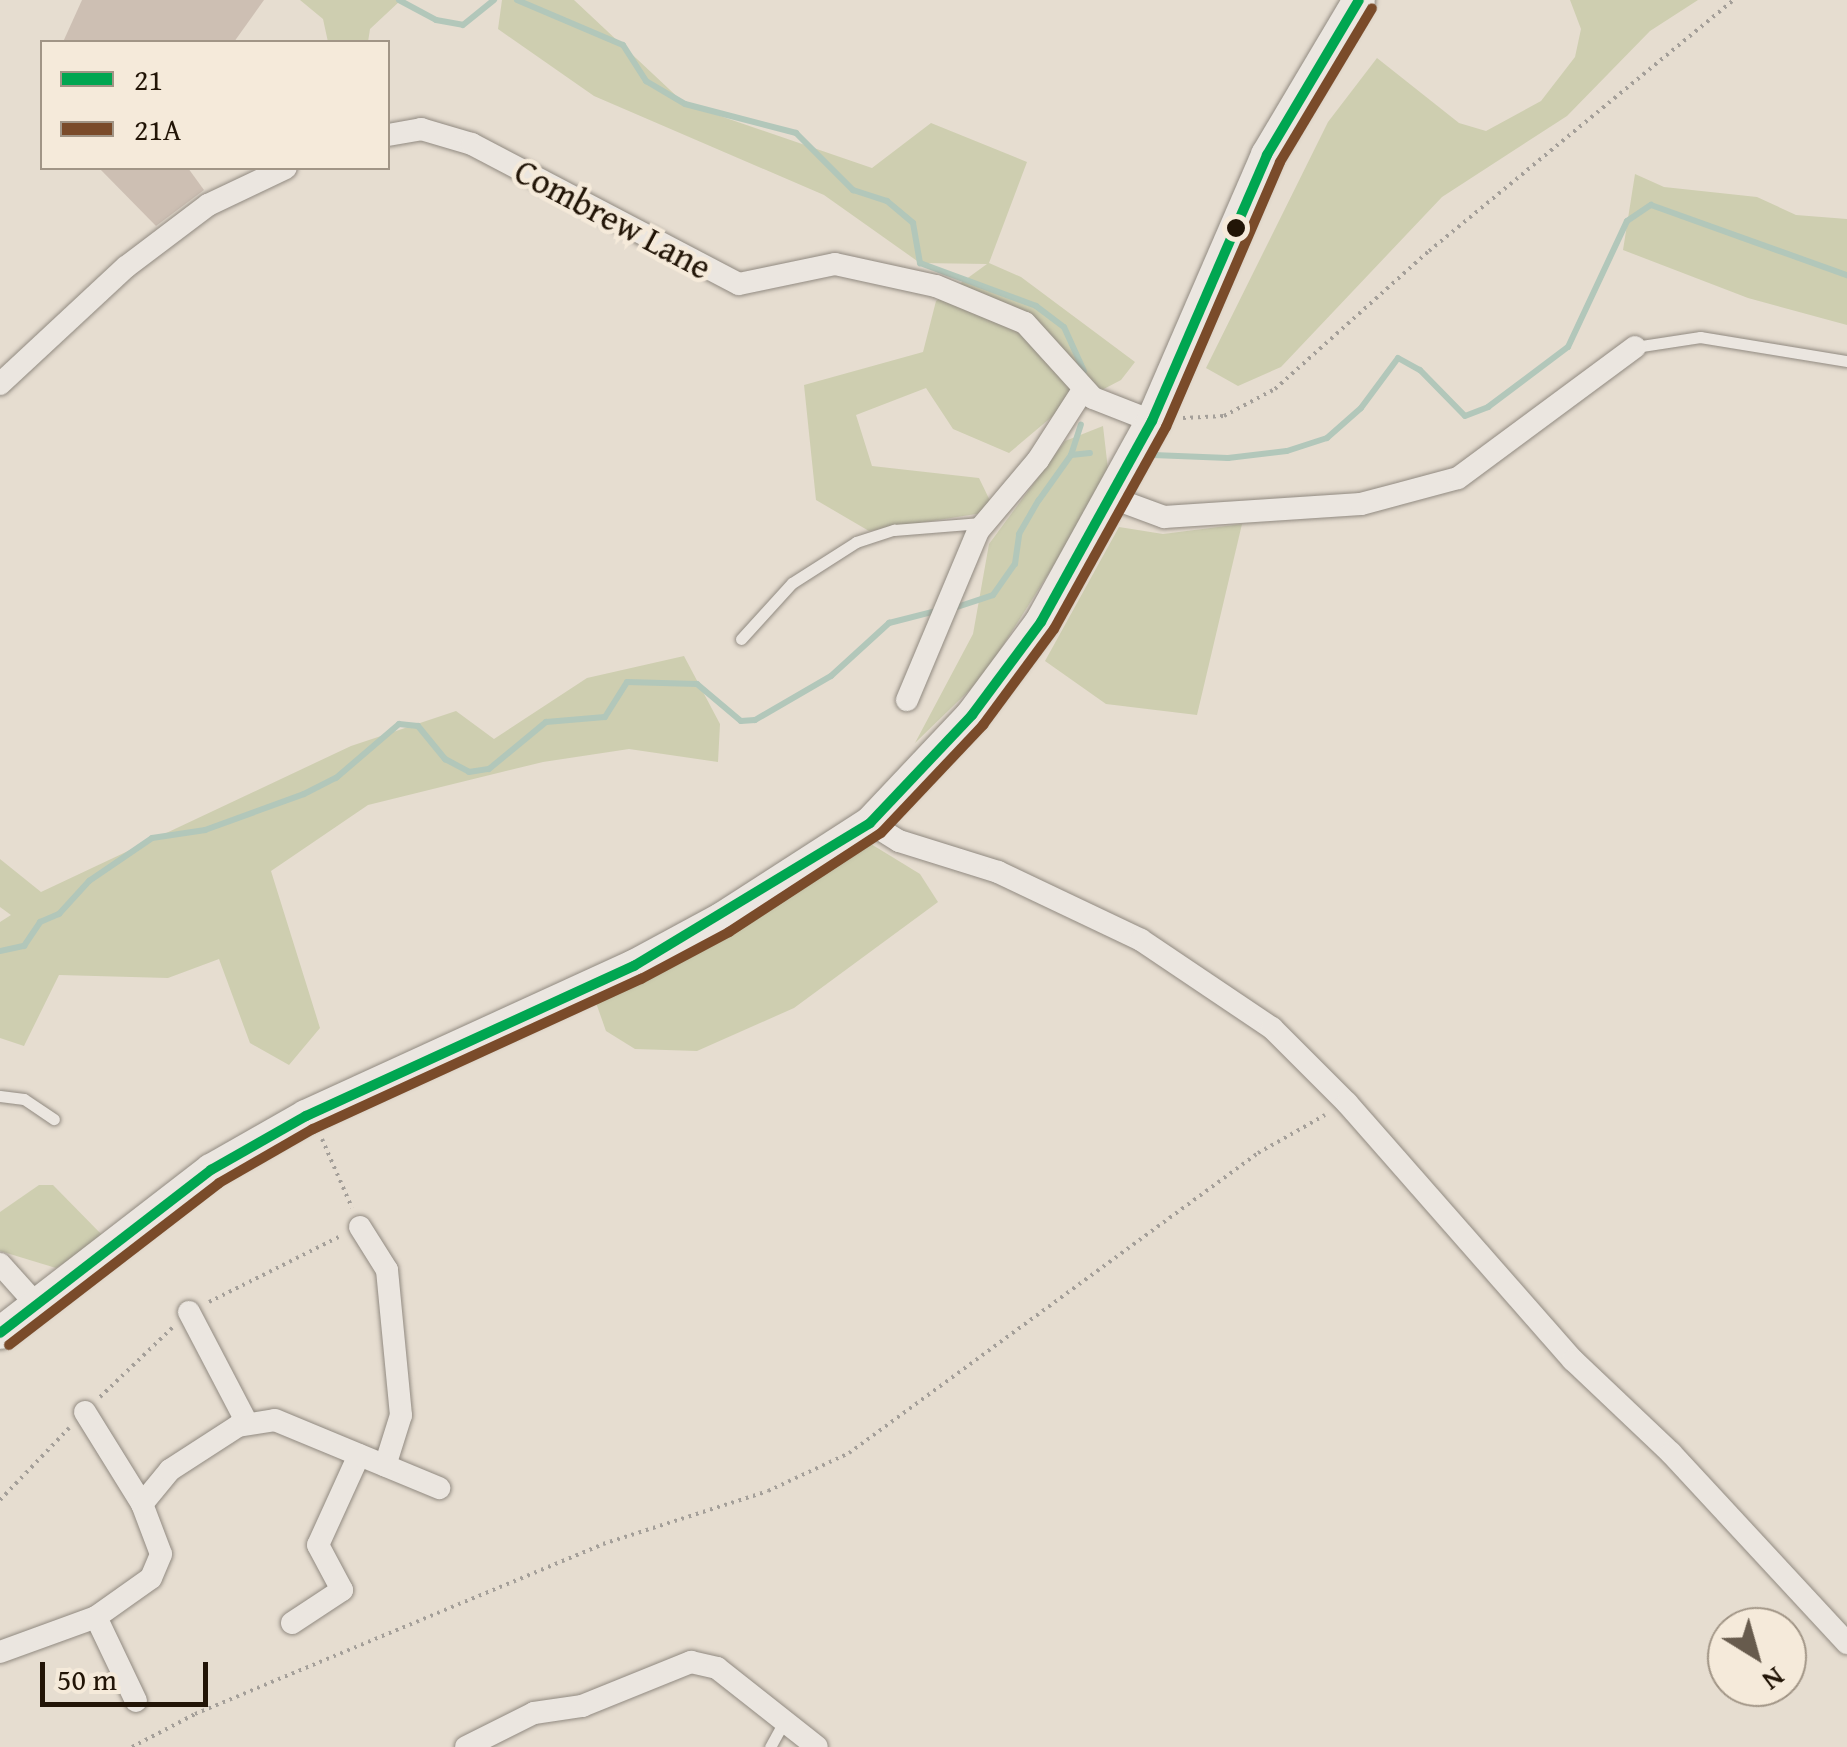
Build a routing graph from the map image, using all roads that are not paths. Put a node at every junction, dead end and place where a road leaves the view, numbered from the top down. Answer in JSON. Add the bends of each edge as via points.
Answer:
{"nodes":[{"id":1,"x":1359,"y":0,"type":"edge"},
{"id":2,"x":390,"y":136,"type":"edge"},
{"id":3,"x":282,"y":170,"type":"edge"},
{"id":4,"x":1635,"y":346,"type":"joint"},
{"id":5,"x":1847,"y":361,"type":"edge"},
{"id":6,"x":0,"y":384,"type":"edge"},
{"id":7,"x":1083,"y":390,"type":"junction"},
{"id":8,"x":1152,"y":421,"type":"junction"},
{"id":9,"x":1110,"y":497,"type":"junction"},
{"id":10,"x":985,"y":523,"type":"junction"},
{"id":11,"x":741,"y":639,"type":"dead end"},
{"id":12,"x":907,"y":700,"type":"dead end"},
{"id":13,"x":870,"y":822,"type":"junction"},
{"id":14,"x":0,"y":1096,"type":"edge"},
{"id":15,"x":54,"y":1120,"type":"dead end"},
{"id":16,"x":360,"y":1227,"type":"road end"},
{"id":17,"x":0,"y":1264,"type":"edge"},
{"id":18,"x":36,"y":1304,"type":"junction"},
{"id":19,"x":189,"y":1312,"type":"road end"},
{"id":20,"x":0,"y":1333,"type":"edge"},
{"id":21,"x":85,"y":1412,"type":"dead end"},
{"id":22,"x":247,"y":1423,"type":"junction"},
{"id":23,"x":359,"y":1455,"type":"junction"},
{"id":24,"x":385,"y":1466,"type":"junction"},
{"id":25,"x":439,"y":1488,"type":"dead end"},
{"id":26,"x":142,"y":1504,"type":"junction"},
{"id":27,"x":96,"y":1617,"type":"junction"},
{"id":28,"x":292,"y":1624,"type":"dead end"},
{"id":29,"x":1847,"y":1643,"type":"edge"},
{"id":30,"x":0,"y":1652,"type":"edge"},
{"id":31,"x":136,"y":1701,"type":"dead end"},
{"id":32,"x":784,"y":1724,"type":"junction"},
{"id":33,"x":466,"y":1747,"type":"edge"},
{"id":34,"x":770,"y":1747,"type":"edge"},
{"id":35,"x":817,"y":1747,"type":"edge"}],
"edges":[{"from":1,"to":8,"type":"main road","via":[[1267,155]]},
{"from":2,"to":7,"type":"street","name":"Combrew Lane","via":[[421,129],[472,144],[739,284],[835,264],[936,286],[1025,323]]},
{"from":3,"to":6,"type":"street","via":[[208,206],[126,266]]},
{"from":4,"to":5,"type":"lane","via":[[1700,337]]},
{"from":4,"to":9,"type":"street","via":[[1458,478],[1361,504],[1164,517]]},
{"from":7,"to":8,"type":"street","name":"Combrew Lane"},
{"from":7,"to":10,"type":"street","via":[[1038,460]]},
{"from":8,"to":9,"type":"main road"},
{"from":9,"to":13,"type":"main road","via":[[1041,622],[972,715]]},
{"from":10,"to":11,"type":"lane","via":[[863,538],[792,582]]},
{"from":10,"to":12,"type":"street","via":[[952,582]]},
{"from":13,"to":18,"type":"main road","via":[[721,919],[634,966],[306,1116],[210,1170]]},
{"from":13,"to":29,"type":"street","via":[[899,842],[998,872],[1141,940],[1272,1028],[1347,1103],[1573,1360],[1672,1453]]},
{"from":14,"to":15,"type":"lane","via":[[24,1099]]},
{"from":16,"to":24,"type":"street","via":[[387,1270],[401,1415]]},
{"from":17,"to":18,"type":"street"},
{"from":18,"to":20,"type":"main road"},
{"from":19,"to":22,"type":"street"},
{"from":21,"to":26,"type":"street"},
{"from":22,"to":23,"type":"street","via":[[275,1420]]},
{"from":22,"to":26,"type":"street","via":[[170,1470]]},
{"from":23,"to":24,"type":"street"},
{"from":23,"to":28,"type":"street","via":[[318,1546],[342,1590]]},
{"from":24,"to":25,"type":"street"},
{"from":26,"to":27,"type":"street","via":[[158,1544],[158,1567]]},
{"from":27,"to":30,"type":"street"},
{"from":27,"to":31,"type":"street"},
{"from":32,"to":33,"type":"street","via":[[718,1668],[691,1662],[582,1706],[534,1713]]},
{"from":32,"to":34,"type":"lane"},
{"from":32,"to":35,"type":"street"}]}
